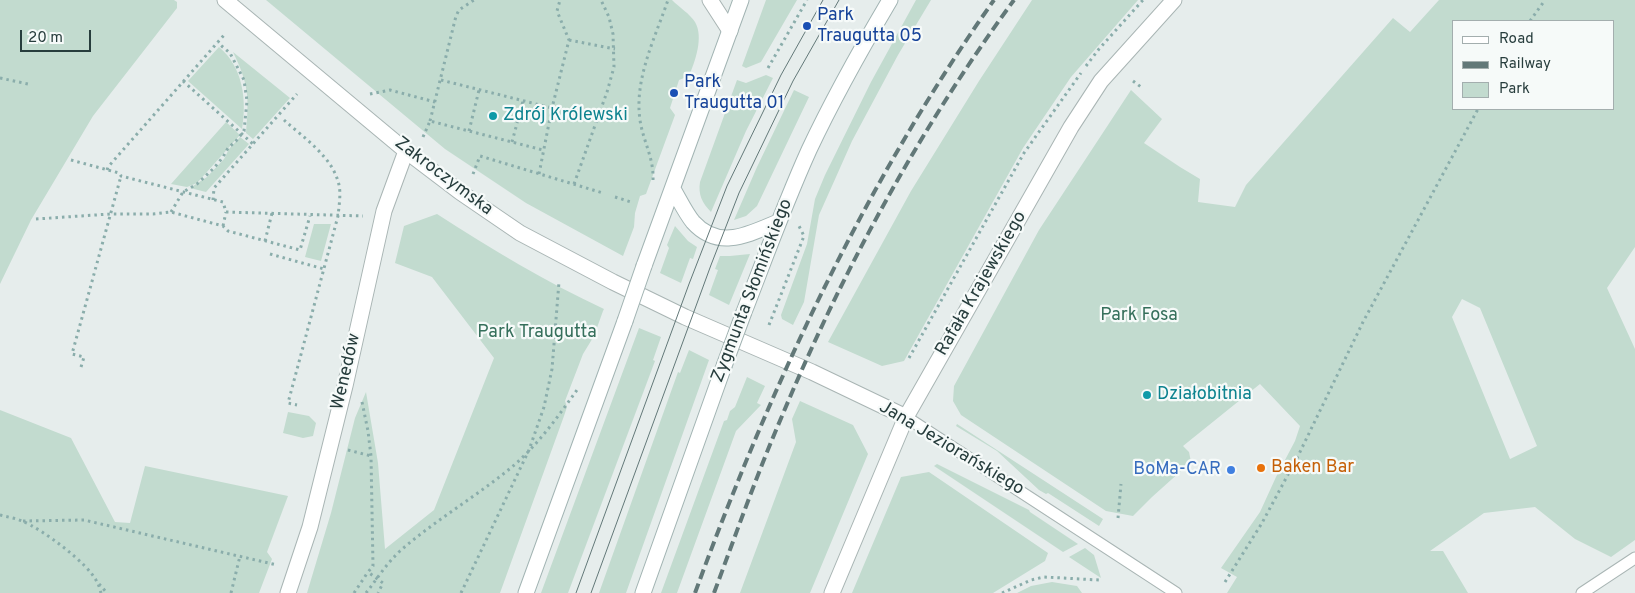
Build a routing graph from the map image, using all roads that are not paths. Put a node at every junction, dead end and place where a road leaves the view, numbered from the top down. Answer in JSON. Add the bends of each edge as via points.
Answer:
{"nodes":[{"id":1,"x":225,"y":0,"type":"edge"},
{"id":2,"x":710,"y":0,"type":"edge"},
{"id":3,"x":742,"y":0,"type":"edge"},
{"id":4,"x":890,"y":0,"type":"edge"},
{"id":5,"x":1174,"y":0,"type":"edge"},
{"id":6,"x":730,"y":32,"type":"junction"},
{"id":7,"x":406,"y":151,"type":"junction"},
{"id":8,"x":673,"y":189,"type":"junction"},
{"id":9,"x":778,"y":222,"type":"junction"},
{"id":10,"x":685,"y":317,"type":"joint"},
{"id":11,"x":906,"y":417,"type":"junction"},
{"id":12,"x":1635,"y":558,"type":"edge"},
{"id":13,"x":288,"y":593,"type":"edge"},
{"id":14,"x":526,"y":593,"type":"edge"},
{"id":15,"x":643,"y":593,"type":"edge"},
{"id":16,"x":832,"y":593,"type":"edge"},
{"id":17,"x":1176,"y":593,"type":"edge"},
{"id":18,"x":1582,"y":593,"type":"edge"}],
"edges":[{"from":1,"to":7,"type":"street","name":"Zakroczymska"},
{"from":2,"to":6,"type":"street"},
{"from":3,"to":6,"type":"street"},
{"from":4,"to":9,"type":"street","name":"Zygmunta Słomińskiego","via":[[844,80]]},
{"from":5,"to":11,"type":"street","name":"Rafała Krajewskiego","via":[[1101,81],[1071,127]]},
{"from":6,"to":8,"type":"street"},
{"from":7,"to":10,"type":"street","name":"Zakroczymska","via":[[520,233]]},
{"from":7,"to":13,"type":"street","name":"Wenedów","via":[[384,211],[310,527]]},
{"from":8,"to":9,"type":"street","via":[[693,221],[708,233],[722,238],[739,238]]},
{"from":8,"to":14,"type":"street","bridge":true},
{"from":9,"to":15,"type":"street","name":"Zygmunta Słomińskiego","bridge":true},
{"from":10,"to":11,"type":"street","name":"Jana Jeziorańskiego"},
{"from":11,"to":16,"type":"street","name":"Rafała Krajewskiego"},
{"from":11,"to":17,"type":"lane","name":"Jana Jeziorańskiego"},
{"from":12,"to":18,"type":"lane"}]}
